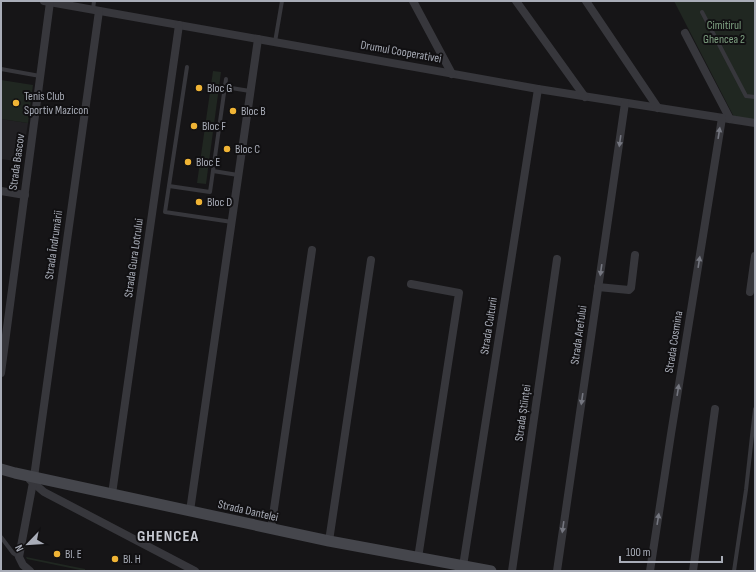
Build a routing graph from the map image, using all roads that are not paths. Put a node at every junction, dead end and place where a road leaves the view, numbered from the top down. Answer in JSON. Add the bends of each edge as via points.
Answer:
{"nodes":[{"id":1,"x":94,"y":1,"type":"edge"},
{"id":2,"x":282,"y":1,"type":"edge"},
{"id":3,"x":413,"y":1,"type":"edge"},
{"id":4,"x":516,"y":1,"type":"edge"},
{"id":5,"x":586,"y":1,"type":"edge"},
{"id":6,"x":47,"y":2,"type":"edge"},
{"id":7,"x":96,"y":10,"type":"junction"},
{"id":8,"x":702,"y":12,"type":"dead end"},
{"id":9,"x":179,"y":25,"type":"junction"},
{"id":10,"x":685,"y":33,"type":"dead end"},
{"id":11,"x":258,"y":39,"type":"junction"},
{"id":12,"x":275,"y":42,"type":"junction"},
{"id":13,"x":187,"y":67,"type":"dead end"},
{"id":14,"x":1,"y":69,"type":"edge"},
{"id":15,"x":452,"y":74,"type":"junction"},
{"id":16,"x":40,"y":76,"type":"junction"},
{"id":17,"x":226,"y":79,"type":"dead end"},
{"id":18,"x":225,"y":87,"type":"junction"},
{"id":19,"x":538,"y":89,"type":"junction"},
{"id":20,"x":250,"y":91,"type":"junction"},
{"id":21,"x":585,"y":97,"type":"junction"},
{"id":22,"x":755,"y":97,"type":"edge"},
{"id":23,"x":625,"y":103,"type":"junction"},
{"id":24,"x":658,"y":108,"type":"junction"},
{"id":25,"x":726,"y":118,"type":"junction"},
{"id":26,"x":755,"y":123,"type":"edge"},
{"id":27,"x":213,"y":171,"type":"junction"},
{"id":28,"x":238,"y":175,"type":"junction"},
{"id":29,"x":169,"y":186,"type":"junction"},
{"id":30,"x":1,"y":191,"type":"edge"},
{"id":31,"x":25,"y":195,"type":"junction"},
{"id":32,"x":232,"y":222,"type":"junction"},
{"id":33,"x":312,"y":250,"type":"dead end"},
{"id":34,"x":635,"y":255,"type":"dead end"},
{"id":35,"x":755,"y":256,"type":"edge"},
{"id":36,"x":557,"y":259,"type":"dead end"},
{"id":37,"x":371,"y":260,"type":"dead end"},
{"id":38,"x":411,"y":284,"type":"dead end"},
{"id":39,"x":598,"y":287,"type":"junction"},
{"id":40,"x":750,"y":292,"type":"dead end"},
{"id":41,"x":1,"y":373,"type":"edge"},
{"id":42,"x":715,"y":409,"type":"dead end"},
{"id":43,"x":755,"y":409,"type":"edge"},
{"id":44,"x":1,"y":469,"type":"edge"},
{"id":45,"x":30,"y":478,"type":"junction"},
{"id":46,"x":112,"y":494,"type":"junction"},
{"id":47,"x":190,"y":511,"type":"junction"},
{"id":48,"x":272,"y":529,"type":"junction"},
{"id":49,"x":1,"y":537,"type":"edge"},
{"id":50,"x":329,"y":541,"type":"junction"},
{"id":51,"x":20,"y":557,"type":"junction"},
{"id":52,"x":418,"y":558,"type":"junction"},
{"id":53,"x":463,"y":566,"type":"junction"},
{"id":54,"x":30,"y":571,"type":"edge"},
{"id":55,"x":195,"y":571,"type":"edge"},
{"id":56,"x":491,"y":571,"type":"edge"},
{"id":57,"x":512,"y":571,"type":"edge"},
{"id":58,"x":557,"y":571,"type":"edge"},
{"id":59,"x":650,"y":571,"type":"edge"},
{"id":60,"x":693,"y":571,"type":"edge"},
{"id":61,"x":734,"y":571,"type":"edge"}],
"edges":[{"from":1,"to":7,"type":"lane"},
{"from":2,"to":12,"type":"lane"},
{"from":3,"to":15,"type":"street"},
{"from":4,"to":21,"type":"street"},
{"from":5,"to":24,"type":"street"},
{"from":6,"to":7,"type":"street","name":"Drumul Cooperativei"},
{"from":6,"to":16,"type":"street","name":"Strada Bascov"},
{"from":7,"to":9,"type":"street","name":"Drumul Cooperativei"},
{"from":7,"to":45,"type":"street","name":"Strada Îndrumării"},
{"from":8,"to":22,"type":"lane","via":[[746,96]]},
{"from":9,"to":11,"type":"street","name":"Drumul Cooperativei"},
{"from":9,"to":46,"type":"street","name":"Strada Gura Lotrului"},
{"from":10,"to":25,"type":"street"},
{"from":11,"to":12,"type":"street","name":"Drumul Cooperativei"},
{"from":11,"to":20,"type":"street"},
{"from":12,"to":15,"type":"street","name":"Drumul Cooperativei"},
{"from":13,"to":29,"type":"lane"},
{"from":14,"to":16,"type":"lane"},
{"from":15,"to":19,"type":"street","name":"Drumul Cooperativei"},
{"from":16,"to":31,"type":"street","name":"Strada Bascov"},
{"from":17,"to":18,"type":"lane"},
{"from":18,"to":20,"type":"lane"},
{"from":18,"to":27,"type":"lane"},
{"from":19,"to":21,"type":"street","name":"Drumul Cooperativei"},
{"from":19,"to":53,"type":"street","name":"Strada Culturii"},
{"from":20,"to":28,"type":"street"},
{"from":21,"to":23,"type":"street","name":"Drumul Cooperativei"},
{"from":23,"to":24,"type":"street","name":"Drumul Cooperativei"},
{"from":23,"to":39,"type":"street","name":"Strada Arefului","one_way":true},
{"from":24,"to":25,"type":"street","name":"Drumul Cooperativei"},
{"from":25,"to":26,"type":"street","name":"Drumul Cooperativei"},
{"from":59,"to":25,"type":"street","name":"Strada Cosmina","one_way":true},
{"from":27,"to":28,"type":"lane"},
{"from":27,"to":29,"type":"lane","via":[[210,192]]},
{"from":28,"to":32,"type":"street"},
{"from":29,"to":32,"type":"lane","via":[[165,212]]},
{"from":30,"to":31,"type":"street"},
{"from":31,"to":41,"type":"street","name":"Strada Bascov"},
{"from":32,"to":47,"type":"street"},
{"from":33,"to":48,"type":"street"},
{"from":34,"to":39,"type":"street","via":[[629,290]]},
{"from":35,"to":40,"type":"street"},
{"from":36,"to":57,"type":"street","name":"Strada Științei"},
{"from":37,"to":50,"type":"street"},
{"from":38,"to":52,"type":"street","via":[[459,293]]},
{"from":39,"to":58,"type":"street","name":"Strada Arefului","one_way":true},
{"from":42,"to":60,"type":"street"},
{"from":43,"to":61,"type":"lane"},
{"from":44,"to":45,"type":"street","name":"Strada Dantelei"},
{"from":45,"to":46,"type":"street","name":"Strada Dantelei"},
{"from":45,"to":51,"type":"street","name":"Strada Îndrumării"},
{"from":45,"to":55,"type":"street","via":[[44,492]]},
{"from":46,"to":47,"type":"street","name":"Strada Dantelei"},
{"from":47,"to":48,"type":"street","name":"Strada Dantelei"},
{"from":48,"to":50,"type":"street","name":"Strada Dantelei"},
{"from":49,"to":51,"type":"lane","via":[[12,552]]},
{"from":50,"to":52,"type":"street","name":"Strada Dantelei"},
{"from":51,"to":54,"type":"street","via":[[23,565]]},
{"from":52,"to":53,"type":"street","name":"Strada Dantelei"},
{"from":53,"to":56,"type":"street","name":"Strada Dantelei"}]}
